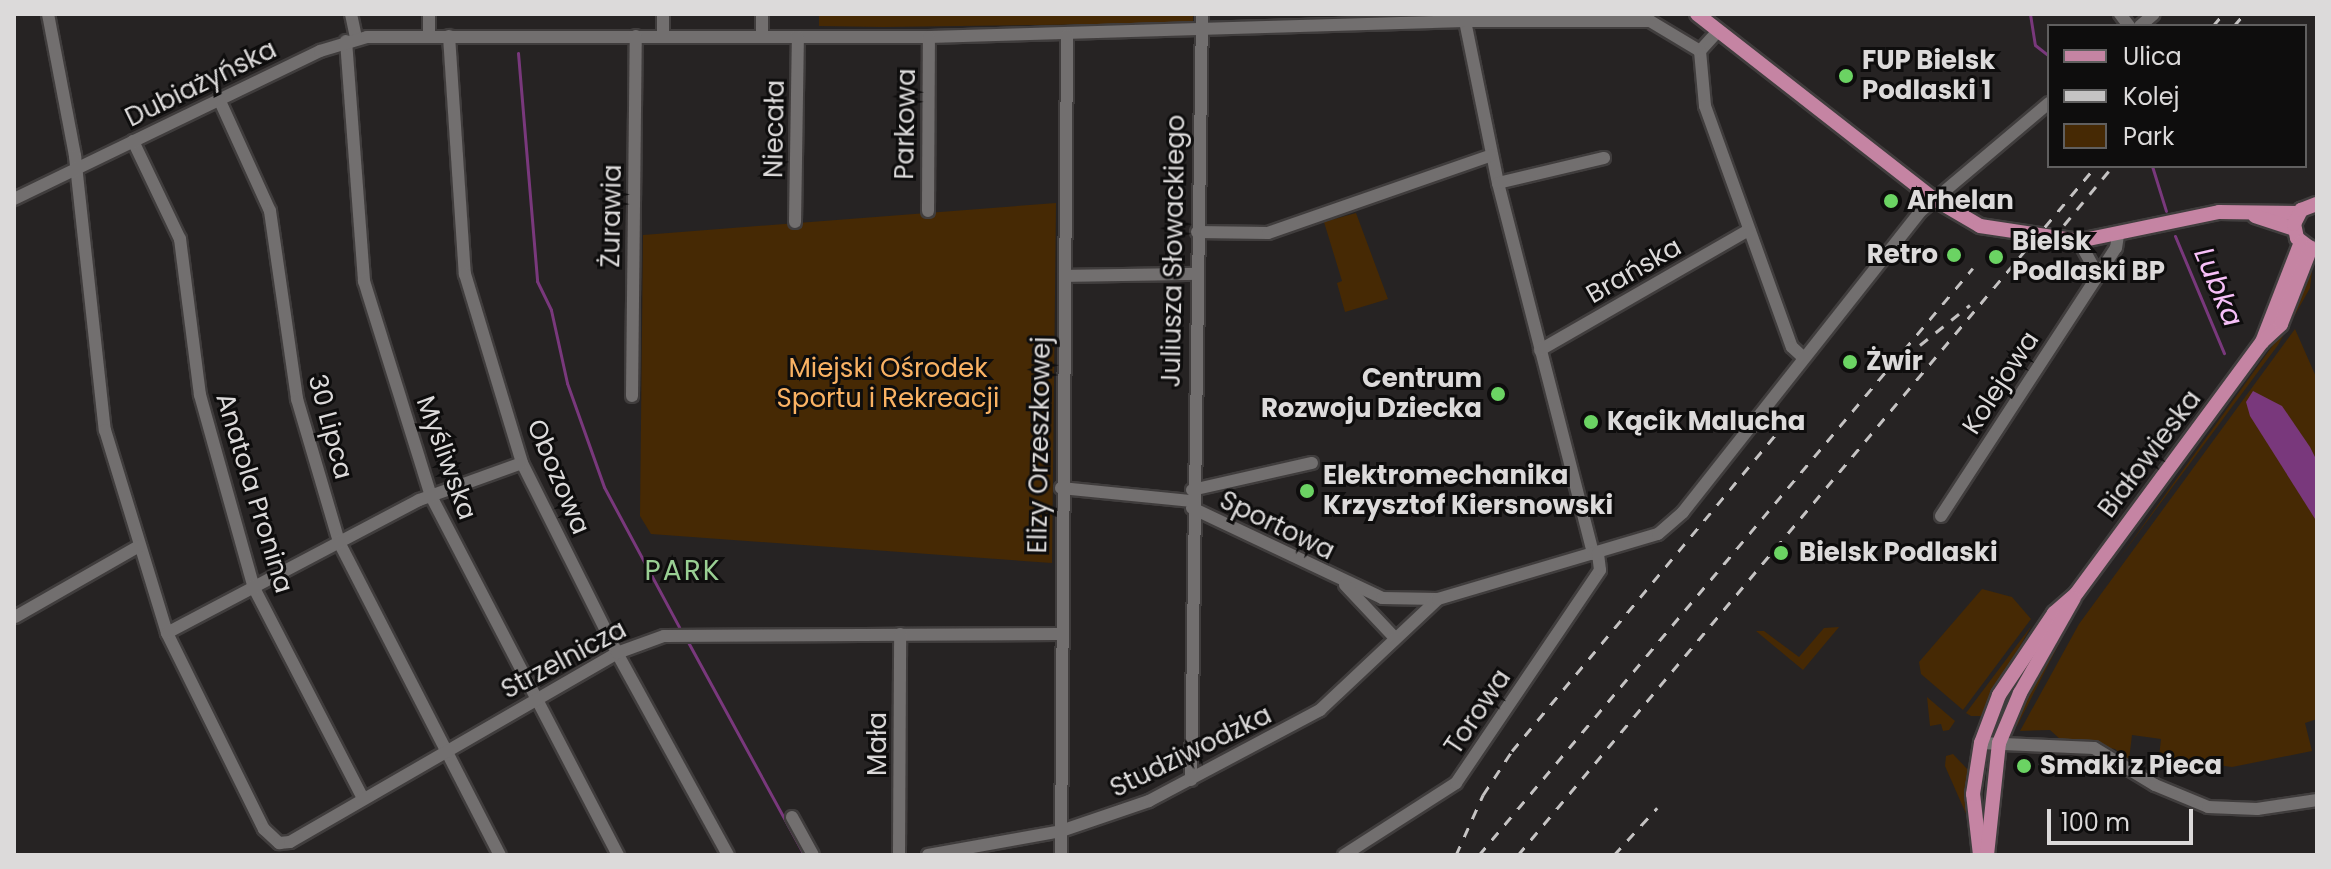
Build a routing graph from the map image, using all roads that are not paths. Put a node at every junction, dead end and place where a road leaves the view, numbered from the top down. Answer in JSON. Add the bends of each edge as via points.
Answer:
{"nodes":[{"id":1,"x":48,"y":14,"type":"edge"},
{"id":2,"x":351,"y":14,"type":"edge"},
{"id":3,"x":429,"y":14,"type":"edge"},
{"id":4,"x":663,"y":14,"type":"edge"},
{"id":5,"x":762,"y":14,"type":"edge"},
{"id":6,"x":1202,"y":14,"type":"edge"},
{"id":7,"x":1697,"y":14,"type":"edge"},
{"id":8,"x":1465,"y":21,"type":"junction"},
{"id":9,"x":1718,"y":31,"type":"junction"},
{"id":10,"x":1201,"y":32,"type":"junction"},
{"id":11,"x":1067,"y":35,"type":"junction"},
{"id":12,"x":429,"y":36,"type":"junction"},
{"id":13,"x":449,"y":36,"type":"junction"},
{"id":14,"x":636,"y":36,"type":"junction"},
{"id":15,"x":663,"y":36,"type":"junction"},
{"id":16,"x":762,"y":37,"type":"junction"},
{"id":17,"x":798,"y":37,"type":"junction"},
{"id":18,"x":929,"y":37,"type":"junction"},
{"id":19,"x":351,"y":39,"type":"junction"},
{"id":20,"x":1700,"y":51,"type":"junction"},
{"id":21,"x":219,"y":99,"type":"junction"},
{"id":22,"x":2047,"y":105,"type":"edge"},
{"id":23,"x":133,"y":141,"type":"junction"},
{"id":24,"x":1492,"y":155,"type":"junction"},
{"id":25,"x":1604,"y":158,"type":"dead end"},
{"id":26,"x":74,"y":169,"type":"junction"},
{"id":27,"x":1498,"y":183,"type":"junction"},
{"id":28,"x":14,"y":199,"type":"edge"},
{"id":29,"x":1934,"y":199,"type":"junction"},
{"id":30,"x":2317,"y":204,"type":"edge"},
{"id":31,"x":928,"y":211,"type":"dead end"},
{"id":32,"x":2244,"y":212,"type":"junction"},
{"id":33,"x":2298,"y":213,"type":"junction"},
{"id":34,"x":795,"y":222,"type":"dead end"},
{"id":35,"x":1749,"y":230,"type":"junction"},
{"id":36,"x":1197,"y":232,"type":"junction"},
{"id":37,"x":2118,"y":236,"type":"junction"},
{"id":38,"x":2079,"y":241,"type":"junction"},
{"id":39,"x":2306,"y":242,"type":"edge"},
{"id":40,"x":1196,"y":274,"type":"junction"},
{"id":41,"x":2098,"y":275,"type":"junction"},
{"id":42,"x":1065,"y":276,"type":"junction"},
{"id":43,"x":1540,"y":350,"type":"junction"},
{"id":44,"x":1804,"y":358,"type":"junction"},
{"id":45,"x":632,"y":396,"type":"dead end"},
{"id":46,"x":522,"y":463,"type":"junction"},
{"id":47,"x":1312,"y":463,"type":"dead end"},
{"id":48,"x":1061,"y":488,"type":"junction"},
{"id":49,"x":431,"y":496,"type":"junction"},
{"id":50,"x":1192,"y":499,"type":"junction"},
{"id":51,"x":1941,"y":516,"type":"dead end"},
{"id":52,"x":339,"y":542,"type":"junction"},
{"id":53,"x":139,"y":546,"type":"junction"},
{"id":54,"x":1596,"y":553,"type":"junction"},
{"id":55,"x":1343,"y":583,"type":"junction"},
{"id":56,"x":254,"y":588,"type":"junction"},
{"id":57,"x":2076,"y":594,"type":"junction"},
{"id":58,"x":1438,"y":599,"type":"junction"},
{"id":59,"x":15,"y":617,"type":"edge"},
{"id":60,"x":167,"y":633,"type":"junction"},
{"id":61,"x":900,"y":634,"type":"junction"},
{"id":62,"x":1060,"y":634,"type":"junction"},
{"id":63,"x":1394,"y":637,"type":"junction"},
{"id":64,"x":617,"y":653,"type":"junction"},
{"id":65,"x":534,"y":699,"type":"junction"},
{"id":66,"x":1981,"y":743,"type":"junction"},
{"id":67,"x":1999,"y":743,"type":"junction"},
{"id":68,"x":444,"y":752,"type":"junction"},
{"id":69,"x":1191,"y":780,"type":"junction"},
{"id":70,"x":363,"y":798,"type":"junction"},
{"id":71,"x":2317,"y":800,"type":"edge"},
{"id":72,"x":792,"y":817,"type":"dead end"},
{"id":73,"x":1061,"y":831,"type":"junction"},
{"id":74,"x":279,"y":843,"type":"junction"},
{"id":75,"x":271,"y":855,"type":"edge"},
{"id":76,"x":500,"y":855,"type":"edge"},
{"id":77,"x":618,"y":855,"type":"edge"},
{"id":78,"x":728,"y":855,"type":"edge"},
{"id":79,"x":813,"y":855,"type":"edge"},
{"id":80,"x":899,"y":855,"type":"edge"},
{"id":81,"x":928,"y":855,"type":"edge"},
{"id":82,"x":1061,"y":855,"type":"edge"},
{"id":83,"x":1344,"y":855,"type":"edge"},
{"id":84,"x":1980,"y":855,"type":"edge"},
{"id":85,"x":1987,"y":855,"type":"edge"}],
"edges":[{"from":1,"to":26,"type":"street"},
{"from":2,"to":19,"type":"street","name":"Myśliwska"},
{"from":3,"to":12,"type":"street"},
{"from":4,"to":15,"type":"street"},
{"from":5,"to":16,"type":"street"},
{"from":6,"to":10,"type":"street","name":"Juliusza Słowackiego"},
{"from":7,"to":9,"type":"main road"},
{"from":8,"to":10,"type":"street","name":"Dubiażyńska"},
{"from":8,"to":20,"type":"street","name":"Dubiażyńska","via":[[1650,21]]},
{"from":8,"to":24,"type":"street"},
{"from":9,"to":20,"type":"street"},
{"from":9,"to":29,"type":"main road"},
{"from":10,"to":11,"type":"street","name":"Dubiażyńska"},
{"from":10,"to":36,"type":"street","name":"Juliusza Słowackiego"},
{"from":11,"to":18,"type":"street","name":"Dubiażyńska"},
{"from":11,"to":42,"type":"street","name":"Elizy Orzeszkowej"},
{"from":12,"to":13,"type":"street","name":"Dubiażyńska"},
{"from":12,"to":19,"type":"street","name":"Dubiażyńska"},
{"from":13,"to":14,"type":"street","name":"Dubiażyńska"},
{"from":13,"to":46,"type":"street","name":"Obozowa","via":[[465,274]]},
{"from":14,"to":15,"type":"street","name":"Dubiażyńska"},
{"from":14,"to":45,"type":"street","name":"Żurawia"},
{"from":15,"to":16,"type":"street","name":"Dubiażyńska"},
{"from":16,"to":17,"type":"street","name":"Dubiażyńska"},
{"from":17,"to":18,"type":"street","name":"Dubiażyńska"},
{"from":17,"to":34,"type":"street","name":"Niecała"},
{"from":18,"to":31,"type":"street","name":"Parkowa"},
{"from":19,"to":21,"type":"street","name":"Dubiażyńska"},
{"from":19,"to":49,"type":"street","name":"Myśliwska","via":[[364,281]]},
{"from":20,"to":35,"type":"street","via":[[1705,106]]},
{"from":21,"to":23,"type":"street","name":"Dubiażyńska"},
{"from":21,"to":52,"type":"street","name":"30 Lipca","via":[[270,211],[297,399]]},
{"from":22,"to":29,"type":"street","name":"Sportowa"},
{"from":23,"to":26,"type":"street","name":"Dubiażyńska"},
{"from":23,"to":56,"type":"street","name":"Anatola Pronina","via":[[180,239],[200,395]]},
{"from":24,"to":27,"type":"street"},
{"from":24,"to":36,"type":"street","via":[[1268,233]]},
{"from":25,"to":27,"type":"street"},
{"from":26,"to":28,"type":"street","name":"Dubiażyńska"},
{"from":26,"to":53,"type":"street","via":[[105,430]]},
{"from":27,"to":43,"type":"street"},
{"from":29,"to":38,"type":"main road","via":[[1980,226]]},
{"from":29,"to":44,"type":"street","name":"Sportowa"},
{"from":30,"to":33,"type":"main road"},
{"from":32,"to":33,"type":"main road"},
{"from":32,"to":37,"type":"main road","via":[[2219,212]]},
{"from":32,"to":39,"type":"main road"},
{"from":33,"to":39,"type":"main road","name":"Białowieska"},
{"from":35,"to":43,"type":"street","name":"Brańska"},
{"from":35,"to":44,"type":"street","via":[[1792,347]]},
{"from":36,"to":40,"type":"street","name":"Juliusza Słowackiego"},
{"from":37,"to":38,"type":"main road"},
{"from":37,"to":41,"type":"street","name":"Kolejowa"},
{"from":38,"to":41,"type":"street"},
{"from":39,"to":57,"type":"main road","name":"Białowieska","via":[[2262,342]]},
{"from":40,"to":42,"type":"street"},
{"from":40,"to":50,"type":"street","name":"Juliusza Słowackiego"},
{"from":41,"to":51,"type":"street","name":"Kolejowa"},
{"from":42,"to":48,"type":"street","name":"Elizy Orzeszkowej"},
{"from":43,"to":54,"type":"street"},
{"from":44,"to":54,"type":"street","name":"Sportowa","via":[[1670,525],[1642,540]]},
{"from":46,"to":49,"type":"street"},
{"from":46,"to":64,"type":"street","name":"Obozowa"},
{"from":47,"to":50,"type":"street"},
{"from":48,"to":50,"type":"street","name":"Sportowa"},
{"from":48,"to":62,"type":"street","name":"Elizy Orzeszkowej"},
{"from":49,"to":52,"type":"street"},
{"from":49,"to":65,"type":"street","name":"Myśliwska"},
{"from":50,"to":55,"type":"street","name":"Sportowa"},
{"from":50,"to":69,"type":"street","name":"Juliusza Słowackiego"},
{"from":52,"to":56,"type":"street"},
{"from":52,"to":68,"type":"street","name":"30 Lipca"},
{"from":53,"to":59,"type":"street"},
{"from":53,"to":60,"type":"street"},
{"from":54,"to":58,"type":"street","name":"Sportowa"},
{"from":54,"to":83,"type":"street","name":"Torowa","via":[[1600,570],[1456,783]]},
{"from":55,"to":58,"type":"street","name":"Sportowa","via":[[1396,602]]},
{"from":55,"to":63,"type":"street","name":"Sportowa"},
{"from":56,"to":60,"type":"street"},
{"from":56,"to":70,"type":"street","name":"Anatola Pronina"},
{"from":57,"to":66,"type":"main road","name":"Białowieska","via":[[2016,665]]},
{"from":57,"to":67,"type":"main road","name":"Białowieska"},
{"from":58,"to":63,"type":"street","name":"Sportowa"},
{"from":60,"to":74,"type":"street","via":[[264,829]]},
{"from":61,"to":62,"type":"street","name":"Strzelnicza"},
{"from":61,"to":64,"type":"street","name":"Strzelnicza","via":[[683,633]]},
{"from":61,"to":80,"type":"street","name":"Mała"},
{"from":62,"to":73,"type":"street","name":"Elizy Orzeszkowej"},
{"from":63,"to":69,"type":"street","name":"Studziwodzka","via":[[1320,710]]},
{"from":64,"to":65,"type":"street","name":"Strzelnicza"},
{"from":64,"to":78,"type":"street","name":"Obozowa"},
{"from":65,"to":68,"type":"street","name":"Strzelnicza"},
{"from":65,"to":77,"type":"street","name":"Myśliwska"},
{"from":66,"to":67,"type":"street"},
{"from":66,"to":84,"type":"main road","name":"Białowieska","via":[[1973,794]]},
{"from":67,"to":71,"type":"street","via":[[2094,748],[2155,785],[2208,807],[2257,809]]},
{"from":67,"to":85,"type":"main road","name":"Białowieska"},
{"from":68,"to":70,"type":"street","name":"Strzelnicza"},
{"from":68,"to":76,"type":"street","name":"30 Lipca"},
{"from":69,"to":73,"type":"street","name":"Studziwodzka","via":[[1112,816]]},
{"from":70,"to":74,"type":"street","name":"Strzelnicza","via":[[290,842]]},
{"from":72,"to":79,"type":"street"},
{"from":73,"to":81,"type":"street","name":"Studziwodzka"},
{"from":73,"to":82,"type":"street","name":"Elizy Orzeszkowej"},
{"from":74,"to":75,"type":"street"}]}
